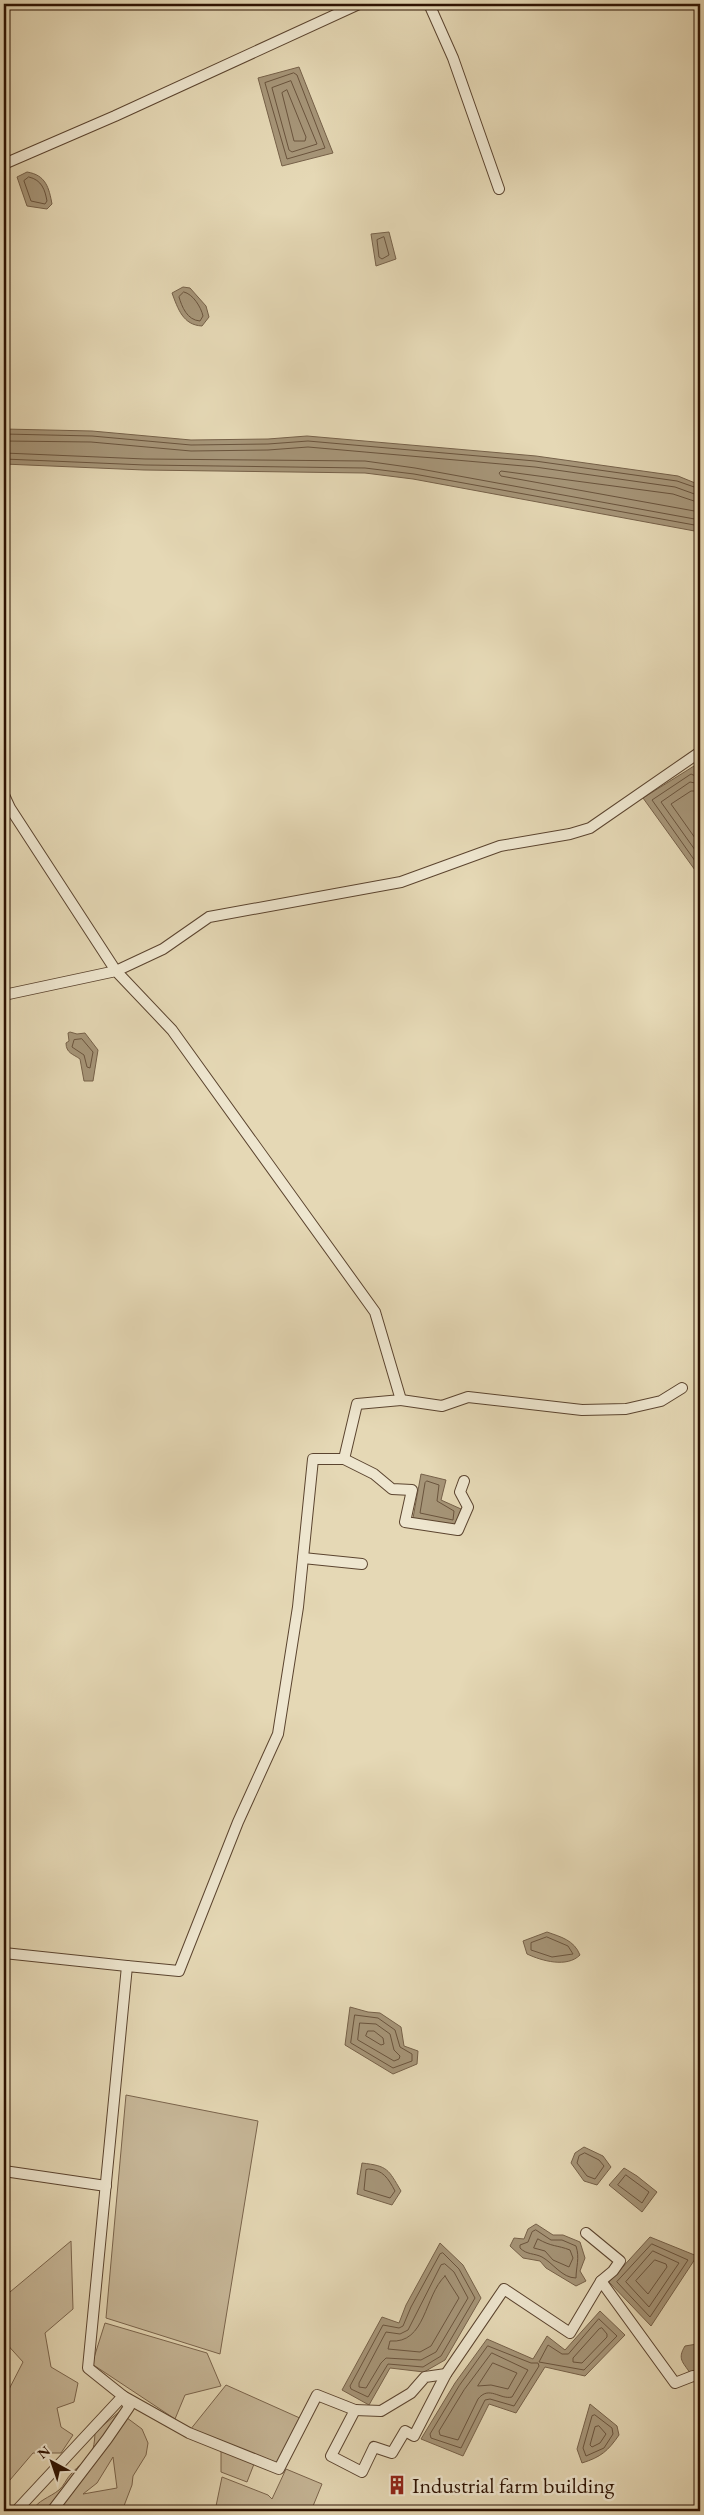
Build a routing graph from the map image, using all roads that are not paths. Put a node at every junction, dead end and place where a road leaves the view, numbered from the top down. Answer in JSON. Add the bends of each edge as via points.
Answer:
{"nodes":[{"id":1,"x":359,"y":4,"type":"edge"},
{"id":2,"x":429,"y":4,"type":"edge"},
{"id":3,"x":4,"y":164,"type":"edge"},
{"id":4,"x":499,"y":189,"type":"dead end"},
{"id":5,"x":700,"y":752,"type":"edge"},
{"id":6,"x":4,"y":795,"type":"edge"},
{"id":7,"x":116,"y":972,"type":"junction"},
{"id":8,"x":4,"y":995,"type":"edge"},
{"id":9,"x":682,"y":1388,"type":"dead end"},
{"id":10,"x":401,"y":1400,"type":"junction"},
{"id":11,"x":344,"y":1459,"type":"junction"},
{"id":12,"x":464,"y":1481,"type":"dead end"},
{"id":13,"x":303,"y":1558,"type":"junction"},
{"id":14,"x":362,"y":1564,"type":"dead end"},
{"id":15,"x":4,"y":1953,"type":"edge"},
{"id":16,"x":127,"y":1966,"type":"junction"},
{"id":17,"x":4,"y":2171,"type":"edge"},
{"id":18,"x":106,"y":2186,"type":"junction"},
{"id":19,"x":586,"y":2232,"type":"dead end"},
{"id":20,"x":602,"y":2281,"type":"junction"},
{"id":21,"x":446,"y":2374,"type":"junction"},
{"id":22,"x":700,"y":2377,"type":"edge"},
{"id":23,"x":123,"y":2396,"type":"junction"},
{"id":24,"x":356,"y":2410,"type":"junction"},
{"id":25,"x":16,"y":2511,"type":"edge"},
{"id":26,"x":52,"y":2511,"type":"edge"}],
"edges":[{"from":1,"to":3,"type":"street"},
{"from":2,"to":4,"type":"street","via":[[453,58]]},
{"from":5,"to":7,"type":"street","via":[[590,828],[500,846],[401,882],[209,917],[164,949]]},
{"from":6,"to":7,"type":"street"},
{"from":7,"to":8,"type":"street"},
{"from":7,"to":10,"type":"street","via":[[172,1030],[375,1312]]},
{"from":9,"to":10,"type":"street","via":[[661,1401],[626,1409],[582,1410],[468,1397],[442,1406]]},
{"from":10,"to":11,"type":"street","via":[[357,1404]]},
{"from":11,"to":12,"type":"street","via":[[374,1474],[392,1489],[412,1490],[405,1522],[458,1530],[468,1507],[460,1492]]},
{"from":11,"to":13,"type":"street","via":[[313,1459]]},
{"from":13,"to":14,"type":"street"},
{"from":13,"to":16,"type":"street","via":[[278,1734],[238,1822],[179,1971]]},
{"from":15,"to":16,"type":"street"},
{"from":16,"to":18,"type":"street"},
{"from":17,"to":18,"type":"street"},
{"from":18,"to":23,"type":"street","via":[[88,2368]]},
{"from":19,"to":20,"type":"street","via":[[620,2261]]},
{"from":20,"to":21,"type":"street","via":[[570,2332],[504,2288]]},
{"from":20,"to":22,"type":"street","via":[[675,2383],[693,2376]]},
{"from":21,"to":24,"type":"street","via":[[425,2377],[412,2393],[381,2411]]},
{"from":21,"to":24,"type":"street","via":[[414,2436],[405,2431],[392,2453],[374,2447],[362,2472],[331,2456]]},
{"from":23,"to":24,"type":"street","via":[[189,2433],[279,2469],[317,2395]]},
{"from":23,"to":25,"type":"street"},
{"from":23,"to":26,"type":"street","via":[[129,2407]]}]}
